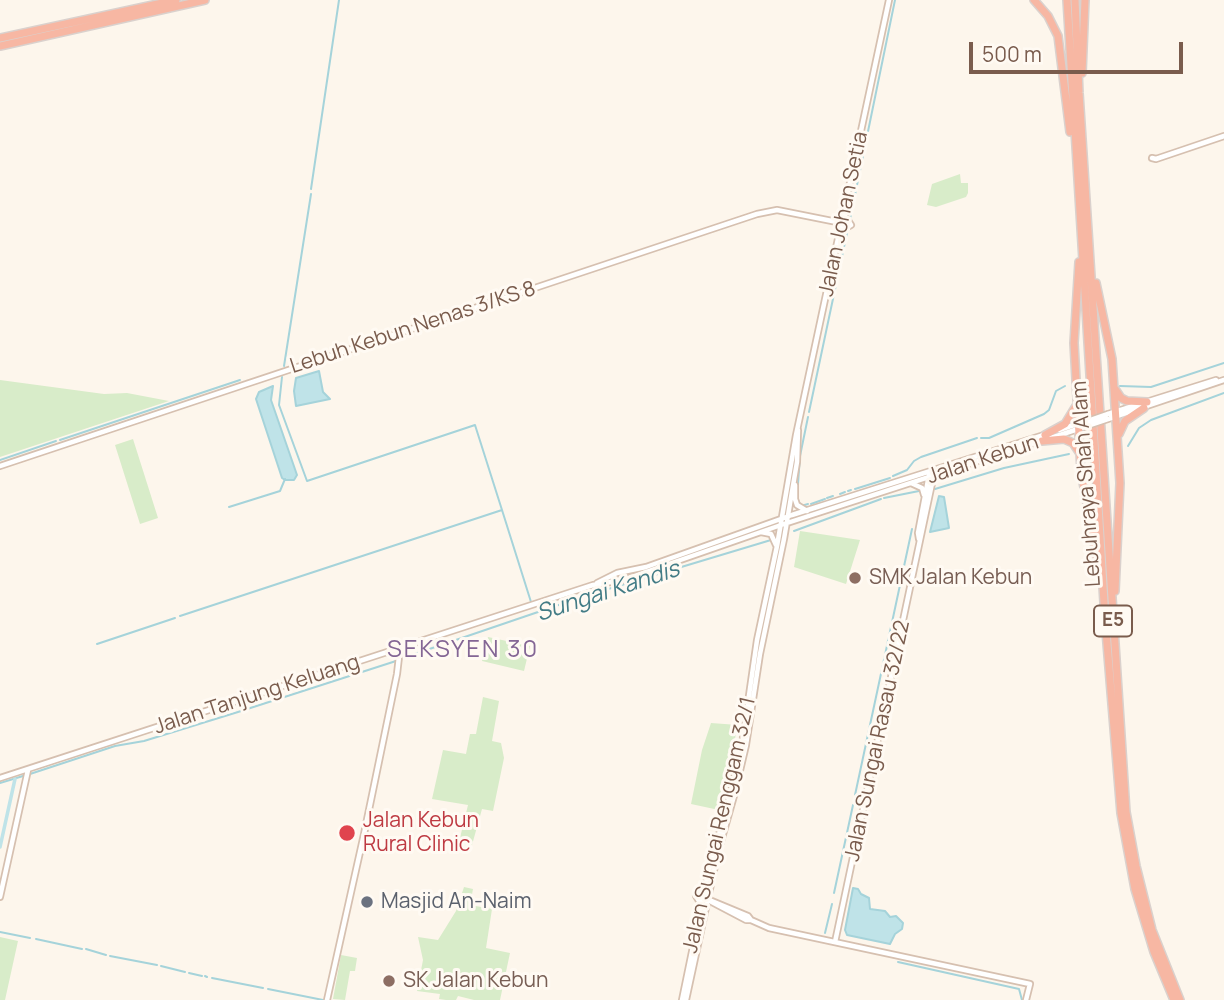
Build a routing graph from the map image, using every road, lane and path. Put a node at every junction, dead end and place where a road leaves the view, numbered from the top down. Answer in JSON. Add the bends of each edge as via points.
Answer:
{"nodes":[{"id":1,"x":176,"y":0,"type":"edge"},
{"id":2,"x":205,"y":0,"type":"edge"},
{"id":3,"x":889,"y":0,"type":"edge"},
{"id":4,"x":1034,"y":0,"type":"edge"},
{"id":5,"x":1067,"y":0,"type":"edge"},
{"id":6,"x":1075,"y":0,"type":"edge"},
{"id":7,"x":1085,"y":0,"type":"edge"},
{"id":8,"x":0,"y":38,"type":"edge"},
{"id":9,"x":0,"y":46,"type":"edge"},
{"id":10,"x":1224,"y":136,"type":"edge"},
{"id":11,"x":1083,"y":155,"type":"junction"},
{"id":12,"x":1152,"y":158,"type":"dead end"},
{"id":13,"x":1079,"y":207,"type":"junction"},
{"id":14,"x":845,"y":212,"type":"junction"},
{"id":15,"x":829,"y":220,"type":"junction"},
{"id":16,"x":842,"y":223,"type":"junction"},
{"id":17,"x":841,"y":232,"type":"junction"},
{"id":18,"x":1088,"y":234,"type":"junction"},
{"id":19,"x":1224,"y":379,"type":"edge"},
{"id":20,"x":1113,"y":382,"type":"junction"},
{"id":21,"x":1077,"y":400,"type":"junction"},
{"id":22,"x":1145,"y":405,"type":"junction"},
{"id":23,"x":1111,"y":416,"type":"junction"},
{"id":24,"x":1082,"y":425,"type":"junction"},
{"id":25,"x":798,"y":429,"type":"junction"},
{"id":26,"x":1043,"y":438,"type":"junction"},
{"id":27,"x":1117,"y":440,"type":"junction"},
{"id":28,"x":1080,"y":460,"type":"junction"},
{"id":29,"x":0,"y":466,"type":"edge"},
{"id":30,"x":796,"y":466,"type":"junction"},
{"id":31,"x":943,"y":472,"type":"junction"},
{"id":32,"x":931,"y":474,"type":"junction"},
{"id":33,"x":907,"y":483,"type":"junction"},
{"id":34,"x":931,"y":491,"type":"junction"},
{"id":35,"x":924,"y":499,"type":"junction"},
{"id":36,"x":807,"y":511,"type":"junction"},
{"id":37,"x":799,"y":519,"type":"junction"},
{"id":38,"x":784,"y":521,"type":"junction"},
{"id":39,"x":760,"y":532,"type":"junction"},
{"id":40,"x":784,"y":539,"type":"junction"},
{"id":41,"x":919,"y":540,"type":"junction"},
{"id":42,"x":777,"y":546,"type":"junction"},
{"id":43,"x":632,"y":573,"type":"junction"},
{"id":44,"x":1105,"y":619,"type":"junction"},
{"id":45,"x":1114,"y":627,"type":"junction"},
{"id":46,"x":400,"y":648,"type":"junction"},
{"id":47,"x":755,"y":671,"type":"junction"},
{"id":48,"x":28,"y":769,"type":"junction"},
{"id":49,"x":0,"y":778,"type":"edge"},
{"id":50,"x":708,"y":887,"type":"junction"},
{"id":51,"x":0,"y":897,"type":"edge"},
{"id":52,"x":707,"y":899,"type":"junction"},
{"id":53,"x":719,"y":904,"type":"junction"},
{"id":54,"x":704,"y":914,"type":"junction"},
{"id":55,"x":835,"y":942,"type":"junction"},
{"id":56,"x":327,"y":1000,"type":"edge"},
{"id":57,"x":684,"y":1000,"type":"edge"},
{"id":58,"x":1026,"y":1000,"type":"edge"},
{"id":59,"x":1174,"y":1000,"type":"edge"},
{"id":60,"x":1180,"y":1000,"type":"edge"}],
"edges":[{"from":1,"to":8,"type":"highway"},
{"from":2,"to":9,"type":"highway"},
{"from":3,"to":14,"type":"main road","name":"Jalan Johan Setia"},
{"from":4,"to":13,"type":"highway","via":[[1058,36]]},
{"from":5,"to":13,"type":"highway","name":"Lebuhraya Shah Alam","number":"E5"},
{"from":6,"to":11,"type":"highway","name":"Lebuhraya Shah Alam","number":"E5"},
{"from":7,"to":11,"type":"highway"},
{"from":10,"to":12,"type":"main road"},
{"from":11,"to":18,"type":"highway","name":"Lebuhraya Shah Alam","number":"E5"},
{"from":13,"to":21,"type":"highway","via":[[1074,343]]},
{"from":13,"to":44,"type":"highway","name":"Lebuhraya Shah Alam","number":"E5"},
{"from":14,"to":15,"type":"main road"},
{"from":14,"to":16,"type":"main road","name":"Jalan Johan Setia"},
{"from":14,"to":17,"type":"main road","via":[[851,225]]},
{"from":15,"to":16,"type":"main road","name":"Lebuh Kebun Nenas 3/KS 8"},
{"from":15,"to":17,"type":"main road"},
{"from":15,"to":29,"type":"main road","name":"Lebuh Kebun Nenas 3/KS 8","via":[[777,210],[757,214]]},
{"from":16,"to":17,"type":"main road","name":"Jalan Johan Setia"},
{"from":17,"to":25,"type":"main road","name":"Jalan Johan Setia"},
{"from":18,"to":20,"type":"highway"},
{"from":18,"to":45,"type":"highway","name":"Lebuhraya Shah Alam","number":"E5"},
{"from":19,"to":22,"type":"main road","name":"Jalan Kebun"},
{"from":20,"to":22,"type":"highway","via":[[1116,393],[1127,401]]},
{"from":20,"to":23,"type":"highway"},
{"from":21,"to":24,"type":"highway"},
{"from":21,"to":26,"type":"highway","via":[[1065,424]]},
{"from":22,"to":23,"type":"main road","name":"Jalan Kebun"},
{"from":22,"to":27,"type":"highway","via":[[1125,421]]},
{"from":23,"to":24,"type":"main road","name":"Jalan Kebun","bridge":true},
{"from":23,"to":27,"type":"highway"},
{"from":24,"to":26,"type":"main road","name":"Jalan Kebun"},
{"from":24,"to":28,"type":"highway"},
{"from":25,"to":30,"type":"main road","name":"Jalan Johan Setia"},
{"from":25,"to":38,"type":"main road","name":"Jalan Johan Setia"},
{"from":26,"to":28,"type":"highway","via":[[1069,441]]},
{"from":26,"to":31,"type":"main road","name":"Jalan Kebun"},
{"from":26,"to":32,"type":"main road","name":"Jalan Kebun"},
{"from":27,"to":45,"type":"highway","via":[[1120,503]]},
{"from":28,"to":44,"type":"highway"},
{"from":30,"to":36,"type":"main road","via":[[795,499],[799,508]]},
{"from":30,"to":38,"type":"main road","name":"Jalan Johan Setia"},
{"from":31,"to":32,"type":"main road","name":"Jalan Kebun"},
{"from":31,"to":34,"type":"main road"},
{"from":32,"to":33,"type":"main road","name":"Jalan Kebun"},
{"from":32,"to":34,"type":"main road","name":"Jalan Sungai Rasau 32/22"},
{"from":32,"to":35,"type":"main road","name":"Jalan Sungai Rasau 32/22"},
{"from":32,"to":36,"type":"main road","name":"Jalan Kebun"},
{"from":33,"to":35,"type":"main road","via":[[922,488]]},
{"from":33,"to":37,"type":"main road","name":"Jalan Kebun"},
{"from":34,"to":41,"type":"main road","name":"Jalan Sungai Rasau 32/22"},
{"from":35,"to":41,"type":"main road","name":"Jalan Sungai Rasau 32/22"},
{"from":36,"to":38,"type":"main road","name":"Jalan Kebun"},
{"from":37,"to":38,"type":"main road","name":"Jalan Kebun"},
{"from":37,"to":40,"type":"main road"},
{"from":38,"to":39,"type":"main road","name":"Jalan Tanjung Keluang"},
{"from":38,"to":40,"type":"main road","name":"Jalan Sungai Renggam 32/1"},
{"from":38,"to":42,"type":"main road","name":"Jalan Sungai Renggam 32/1"},
{"from":38,"to":43,"type":"main road","name":"Jalan Tanjung Keluang"},
{"from":39,"to":42,"type":"main road","via":[[771,534]]},
{"from":39,"to":43,"type":"main road","name":"Jalan Tanjung Keluang"},
{"from":40,"to":47,"type":"main road","name":"Jalan Sungai Renggam 32/1"},
{"from":41,"to":55,"type":"main road","name":"Jalan Sungai Rasau 32/22"},
{"from":42,"to":47,"type":"main road","name":"Jalan Sungai Renggam 32/1"},
{"from":43,"to":46,"type":"main road","name":"Jalan Tanjung Keluang"},
{"from":44,"to":59,"type":"highway","name":"Lebuhraya Shah Alam","number":"E5","via":[[1118,784],[1130,866],[1154,953]]},
{"from":45,"to":60,"type":"highway","name":"Lebuhraya Shah Alam","number":"E5","via":[[1130,837],[1152,930]]},
{"from":46,"to":48,"type":"main road","name":"Jalan Tanjung Keluang"},
{"from":46,"to":56,"type":"main road"},
{"from":47,"to":50,"type":"main road","name":"Jalan Sungai Renggam 32/1","via":[[741,770]]},
{"from":48,"to":49,"type":"main road","name":"Jalan Tanjung Keluang"},
{"from":48,"to":51,"type":"main road"},
{"from":50,"to":52,"type":"main road","name":"Jalan Sungai Renggam 32/1"},
{"from":50,"to":53,"type":"main road"},
{"from":50,"to":57,"type":"main road","name":"Jalan Sungai Renggam 32/1"},
{"from":52,"to":53,"type":"main road","name":"Jalan Sungai Renggam 32/1"},
{"from":52,"to":54,"type":"main road","name":"Jalan Sungai Renggam 32/1"},
{"from":53,"to":54,"type":"main road"},
{"from":53,"to":55,"type":"main road","name":"Jalan Sungai Renggam 32/1","via":[[769,928]]},
{"from":54,"to":57,"type":"main road","name":"Jalan Sungai Renggam 32/1"},
{"from":55,"to":58,"type":"main road","name":"Jalan Sungai Renggam 32/1","via":[[1030,984]]}]}
